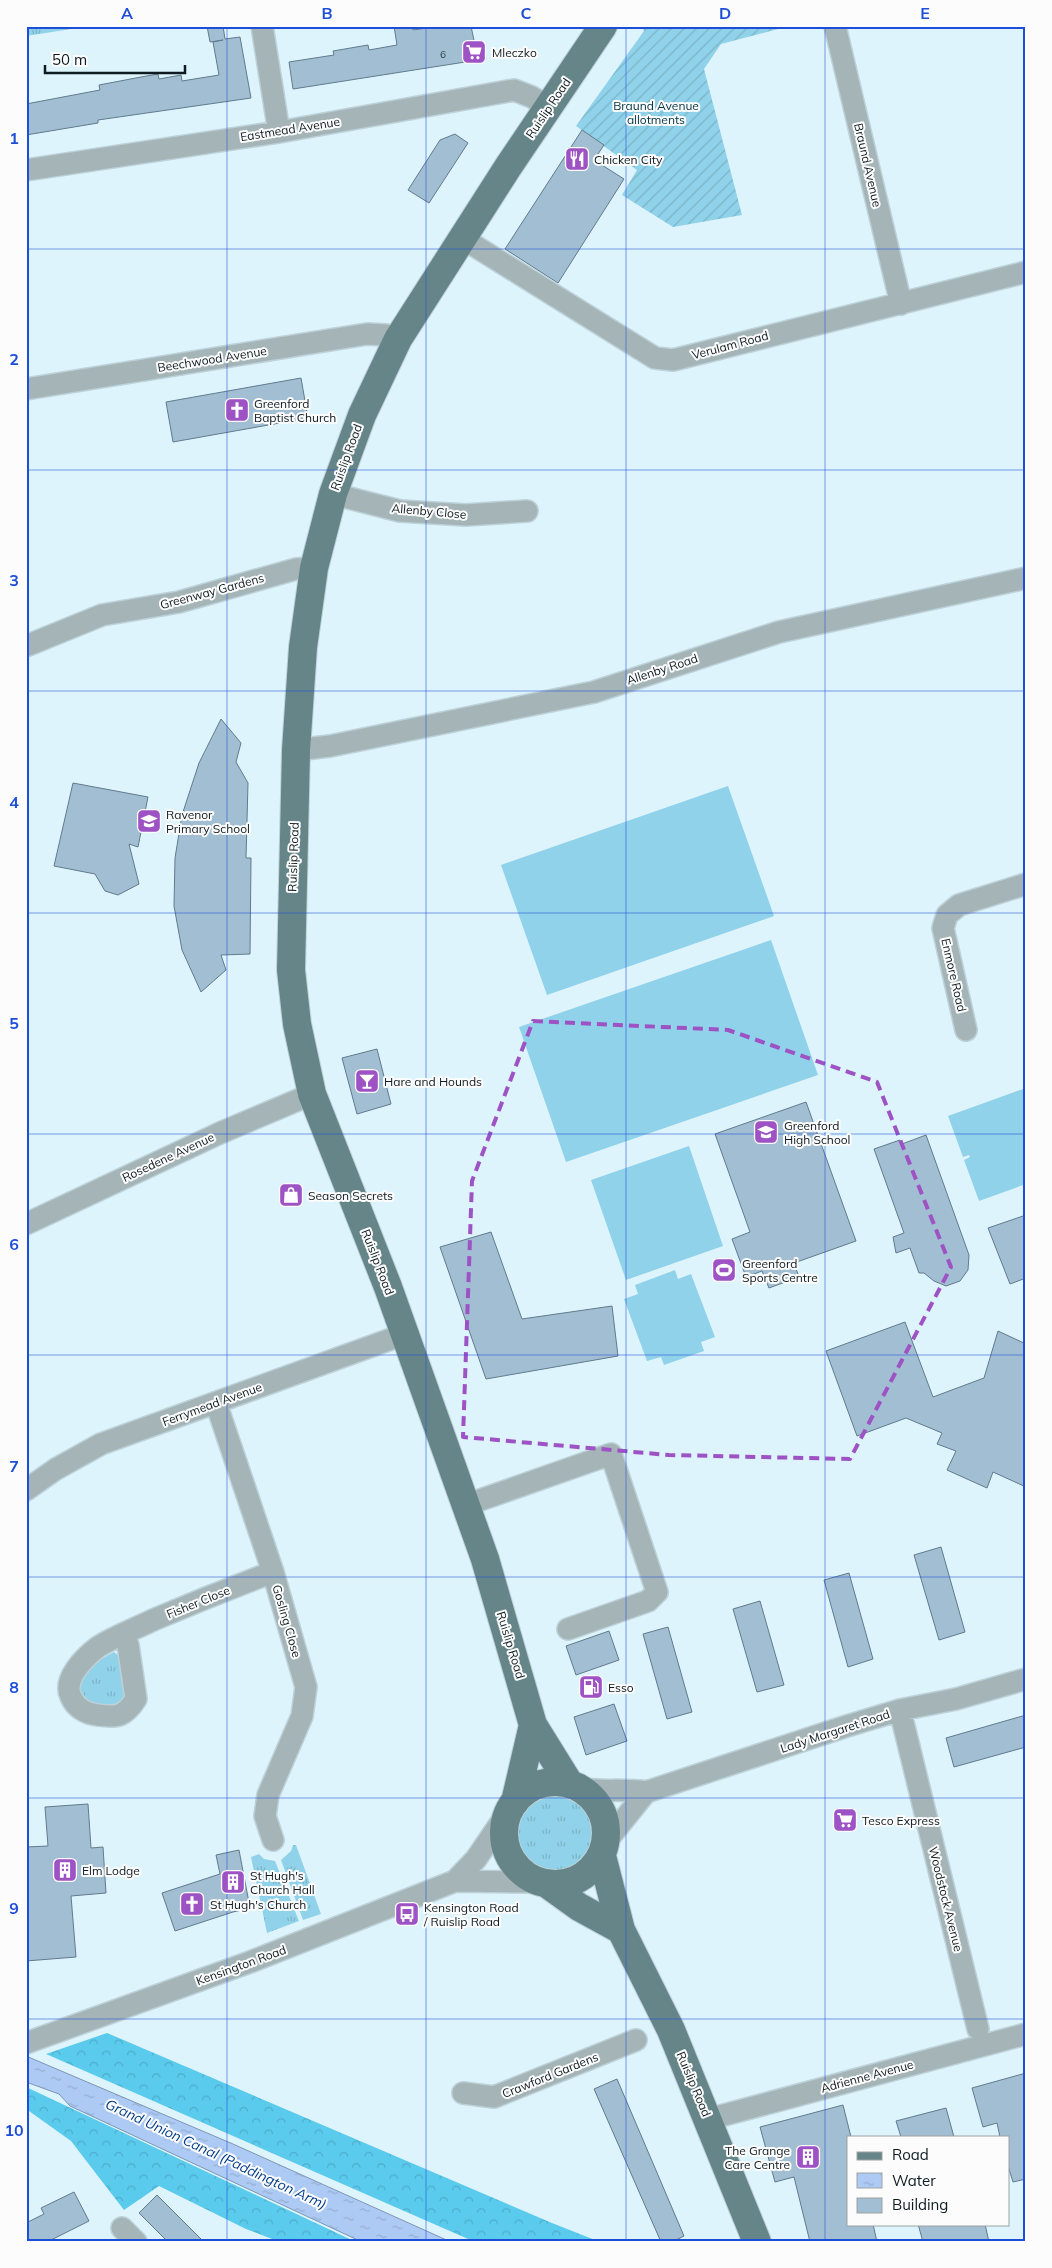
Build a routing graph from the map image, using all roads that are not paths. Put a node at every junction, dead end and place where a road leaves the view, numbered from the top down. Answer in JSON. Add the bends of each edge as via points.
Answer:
{"nodes":[{"id":1,"x":262,"y":26,"type":"edge"},
{"id":2,"x":603,"y":26,"type":"edge"},
{"id":3,"x":835,"y":26,"type":"edge"},
{"id":4,"x":549,"y":108,"type":"junction"},
{"id":5,"x":278,"y":132,"type":"junction"},
{"id":6,"x":26,"y":170,"type":"edge"},
{"id":7,"x":462,"y":238,"type":"junction"},
{"id":8,"x":1026,"y":272,"type":"edge"},
{"id":9,"x":901,"y":304,"type":"junction"},
{"id":10,"x":398,"y":340,"type":"junction"},
{"id":11,"x":26,"y":389,"type":"edge"},
{"id":12,"x":333,"y":494,"type":"junction"},
{"id":13,"x":527,"y":511,"type":"dead end"},
{"id":14,"x":314,"y":568,"type":"junction"},
{"id":15,"x":1026,"y":578,"type":"edge"},
{"id":16,"x":26,"y":646,"type":"edge"},
{"id":17,"x":296,"y":750,"type":"junction"},
{"id":18,"x":1026,"y":884,"type":"edge"},
{"id":19,"x":966,"y":1030,"type":"dead end"},
{"id":20,"x":312,"y":1094,"type":"junction"},
{"id":21,"x":26,"y":1224,"type":"edge"},
{"id":22,"x":405,"y":1334,"type":"junction"},
{"id":23,"x":216,"y":1403,"type":"junction"},
{"id":24,"x":26,"y":1490,"type":"edge"},
{"id":25,"x":466,"y":1505,"type":"junction"},
{"id":26,"x":273,"y":1572,"type":"junction"},
{"id":27,"x":568,"y":1629,"type":"dead end"},
{"id":28,"x":123,"y":1634,"type":"dead end"},
{"id":29,"x":1026,"y":1678,"type":"edge"},
{"id":30,"x":900,"y":1710,"type":"junction"},
{"id":31,"x":533,"y":1725,"type":"junction"},
{"id":32,"x":574,"y":1786,"type":"junction"},
{"id":33,"x":646,"y":1792,"type":"junction"},
{"id":34,"x":510,"y":1808,"type":"junction"},
{"id":35,"x":273,"y":1840,"type":"dead end"},
{"id":36,"x":604,"y":1850,"type":"junction"},
{"id":37,"x":455,"y":1881,"type":"junction"},
{"id":38,"x":543,"y":1883,"type":"junction"},
{"id":39,"x":621,"y":1930,"type":"junction"},
{"id":40,"x":978,"y":2029,"type":"dead end"},
{"id":41,"x":1026,"y":2034,"type":"edge"},
{"id":42,"x":636,"y":2040,"type":"dead end"},
{"id":43,"x":33,"y":2041,"type":"edge"},
{"id":44,"x":462,"y":2093,"type":"dead end"},
{"id":45,"x":709,"y":2120,"type":"junction"},
{"id":46,"x":757,"y":2242,"type":"edge"}],
"edges":[{"from":1,"to":5,"type":"street"},
{"from":2,"to":4,"type":"main road","name":"Ruislip Road"},
{"from":3,"to":9,"type":"street","name":"Braund Avenue"},
{"from":4,"to":5,"type":"street","name":"Eastmead Avenue","via":[[514,90]]},
{"from":4,"to":7,"type":"main road","name":"Ruislip Road"},
{"from":5,"to":6,"type":"street","name":"Eastmead Avenue"},
{"from":7,"to":9,"type":"street","name":"Verulam Road","via":[[655,358],[673,360]]},
{"from":7,"to":10,"type":"main road","name":"Ruislip Road"},
{"from":8,"to":9,"type":"street","name":"Verulam Road"},
{"from":10,"to":11,"type":"street","name":"Beechwood Avenue","via":[[386,335],[367,334]]},
{"from":10,"to":12,"type":"main road","name":"Ruislip Road","via":[[362,415]]},
{"from":12,"to":13,"type":"street","name":"Allenby Close","via":[[400,511],[466,515]]},
{"from":12,"to":14,"type":"main road","name":"Ruislip Road"},
{"from":14,"to":16,"type":"street","name":"Greenway Gardens","via":[[296,569],[179,602],[102,615]]},
{"from":14,"to":17,"type":"main road","name":"Ruislip Road"},
{"from":15,"to":17,"type":"street","name":"Allenby Road","via":[[779,632],[594,692],[330,746]]},
{"from":17,"to":20,"type":"main road","name":"Ruislip Road","via":[[291,970],[297,1024]]},
{"from":18,"to":19,"type":"street","name":"Enmore Road","via":[[959,905],[947,915],[943,928]]},
{"from":20,"to":21,"type":"street","name":"Rosedene Avenue","via":[[220,1133]]},
{"from":20,"to":22,"type":"main road","name":"Ruislip Road"},
{"from":22,"to":23,"type":"street","name":"Ferrymead Avenue"},
{"from":22,"to":25,"type":"main road","name":"Ruislip Road"},
{"from":23,"to":24,"type":"street","name":"Ferrymead Avenue","via":[[101,1444]]},
{"from":23,"to":26,"type":"street","name":"Gosling Close"},
{"from":25,"to":27,"type":"street","via":[[611,1454],[657,1592],[648,1601]]},
{"from":25,"to":31,"type":"main road","name":"Ruislip Road"},
{"from":26,"to":28,"type":"street","name":"Fisher Close"},
{"from":26,"to":35,"type":"street","name":"Gosling Close","via":[[306,1687],[302,1716],[268,1795],[265,1816]]},
{"from":29,"to":30,"type":"street","name":"Lady Margaret Road","via":[[956,1699]]},
{"from":30,"to":33,"type":"street","name":"Lady Margaret Road"},
{"from":30,"to":40,"type":"street","name":"Woodstock Avenue"},
{"from":31,"to":32,"type":"main road","name":"Ruislip Road"},
{"from":31,"to":34,"type":"main road","name":"Ruislip Road"},
{"from":32,"to":33,"type":"street","name":"Lady Margaret Road","via":[[601,1792],[622,1789]]},
{"from":32,"to":34,"type":"main road","via":[[551,1782],[538,1785],[525,1792]]},
{"from":32,"to":36,"type":"main road","via":[[592,1797],[601,1810],[606,1826]]},
{"from":33,"to":36,"type":"street"},
{"from":34,"to":37,"type":"street","name":"Kensington Road","via":[[476,1859]]},
{"from":34,"to":38,"type":"main road","via":[[504,1837],[509,1855],[517,1867]]},
{"from":36,"to":38,"type":"main road","via":[[589,1872],[575,1880]]},
{"from":36,"to":39,"type":"main road","name":"Ruislip Road"},
{"from":37,"to":38,"type":"street","name":"Kensington Road"},
{"from":37,"to":43,"type":"street","name":"Kensington Road","via":[[250,1962]]},
{"from":38,"to":39,"type":"main road"},
{"from":39,"to":45,"type":"main road","name":"Ruislip Road","via":[[672,2030]]},
{"from":41,"to":45,"type":"street","name":"Adrienne Avenue"},
{"from":42,"to":44,"type":"street","name":"Crawford Gardens","via":[[494,2097]]},
{"from":45,"to":46,"type":"main road","name":"Ruislip Road"}]}
